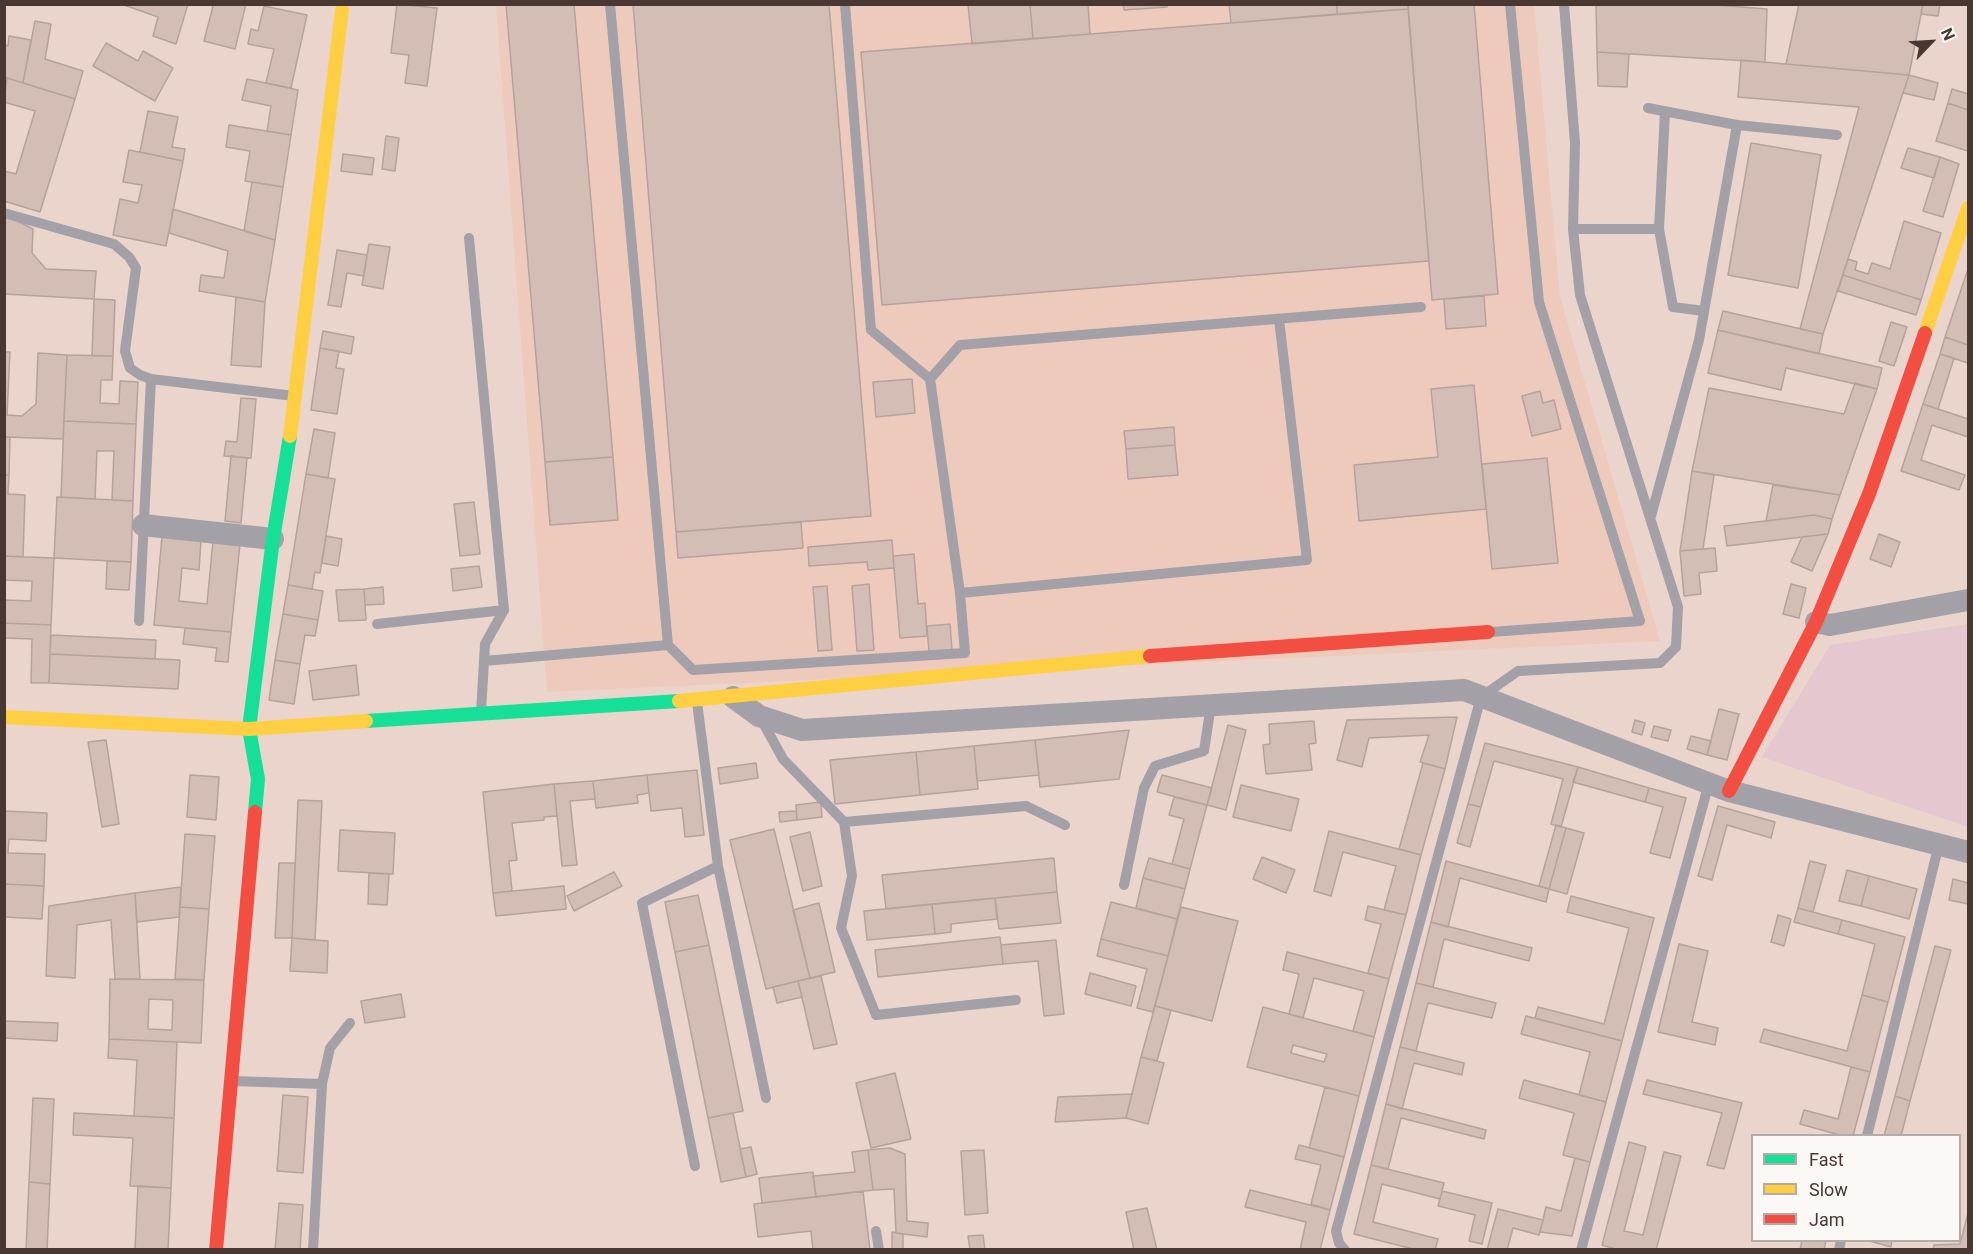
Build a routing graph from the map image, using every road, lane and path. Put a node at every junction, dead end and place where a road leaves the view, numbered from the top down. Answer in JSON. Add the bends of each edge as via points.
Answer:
{"nodes":[{"id":1,"x":610,"y":4,"type":"edge"},
{"id":2,"x":845,"y":4,"type":"edge"},
{"id":3,"x":1510,"y":4,"type":"edge"},
{"id":4,"x":1564,"y":4,"type":"edge"},
{"id":5,"x":337,"y":6,"type":"edge"},
{"id":6,"x":1648,"y":108,"type":"dead end"},
{"id":7,"x":1665,"y":112,"type":"junction"},
{"id":8,"x":1737,"y":125,"type":"junction"},
{"id":9,"x":1837,"y":135,"type":"dead end"},
{"id":10,"x":1968,"y":208,"type":"edge"},
{"id":11,"x":4,"y":213,"type":"edge"},
{"id":12,"x":1573,"y":229,"type":"junction"},
{"id":13,"x":1659,"y":229,"type":"junction"},
{"id":14,"x":470,"y":238,"type":"dead end"},
{"id":15,"x":1421,"y":307,"type":"dead end"},
{"id":16,"x":1704,"y":311,"type":"junction"},
{"id":17,"x":1279,"y":319,"type":"junction"},
{"id":18,"x":151,"y":378,"type":"junction"},
{"id":19,"x":930,"y":379,"type":"junction"},
{"id":20,"x":297,"y":396,"type":"junction"},
{"id":21,"x":1650,"y":517,"type":"junction"},
{"id":22,"x":143,"y":525,"type":"junction"},
{"id":23,"x":273,"y":539,"type":"junction"},
{"id":24,"x":960,"y":593,"type":"junction"},
{"id":25,"x":1968,"y":600,"type":"edge"},
{"id":26,"x":504,"y":610,"type":"junction"},
{"id":27,"x":139,"y":621,"type":"dead end"},
{"id":28,"x":1816,"y":622,"type":"junction"},
{"id":29,"x":377,"y":624,"type":"dead end"},
{"id":30,"x":1488,"y":632,"type":"joint"},
{"id":31,"x":668,"y":645,"type":"junction"},
{"id":32,"x":483,"y":661,"type":"junction"},
{"id":33,"x":733,"y":697,"type":"junction"},
{"id":34,"x":1481,"y":697,"type":"junction"},
{"id":35,"x":697,"y":699,"type":"junction"},
{"id":36,"x":1211,"y":705,"type":"junction"},
{"id":37,"x":481,"y":712,"type":"junction"},
{"id":38,"x":759,"y":716,"type":"junction"},
{"id":39,"x":4,"y":717,"type":"edge"},
{"id":40,"x":249,"y":729,"type":"junction"},
{"id":41,"x":1719,"y":787,"type":"junction"},
{"id":42,"x":844,"y":822,"type":"junction"},
{"id":43,"x":1065,"y":825,"type":"dead end"},
{"id":44,"x":1939,"y":844,"type":"junction"},
{"id":45,"x":1968,"y":852,"type":"edge"},
{"id":46,"x":718,"y":866,"type":"junction"},
{"id":47,"x":1124,"y":885,"type":"dead end"},
{"id":48,"x":1016,"y":1000,"type":"dead end"},
{"id":49,"x":350,"y":1023,"type":"dead end"},
{"id":50,"x":230,"y":1081,"type":"junction"},
{"id":51,"x":322,"y":1084,"type":"junction"},
{"id":52,"x":766,"y":1098,"type":"dead end"},
{"id":53,"x":1867,"y":1134,"type":"edge"},
{"id":54,"x":695,"y":1166,"type":"dead end"},
{"id":55,"x":876,"y":1231,"type":"dead end"},
{"id":56,"x":216,"y":1250,"type":"edge"},
{"id":57,"x":313,"y":1250,"type":"edge"},
{"id":58,"x":879,"y":1250,"type":"edge"},
{"id":59,"x":1345,"y":1250,"type":"edge"},
{"id":60,"x":1581,"y":1250,"type":"edge"}],
"edges":[{"from":1,"to":31,"type":"lane"},
{"from":2,"to":19,"type":"lane","via":[[871,330]]},
{"from":3,"to":30,"type":"lane","via":[[1539,302],[1640,621]]},
{"from":4,"to":12,"type":"lane","via":[[1575,143]]},
{"from":5,"to":20,"type":"street"},
{"from":6,"to":7,"type":"lane"},
{"from":7,"to":8,"type":"lane"},
{"from":7,"to":13,"type":"lane"},
{"from":8,"to":9,"type":"lane"},
{"from":8,"to":16,"type":"lane"},
{"from":10,"to":28,"type":"street","via":[[1869,494]]},
{"from":11,"to":18,"type":"lane","via":[[114,244],[129,257],[136,268],[125,351],[130,368]]},
{"from":12,"to":13,"type":"lane"},
{"from":12,"to":21,"type":"lane","via":[[1580,295]]},
{"from":13,"to":16,"type":"lane","via":[[1673,307]]},
{"from":14,"to":26,"type":"lane"},
{"from":15,"to":17,"type":"lane"},
{"from":16,"to":21,"type":"lane"},
{"from":17,"to":19,"type":"lane","via":[[960,345]]},
{"from":17,"to":24,"type":"lane","via":[[1307,560]]},
{"from":18,"to":20,"type":"lane"},
{"from":18,"to":22,"type":"lane"},
{"from":19,"to":24,"type":"lane"},
{"from":20,"to":23,"type":"street"},
{"from":21,"to":34,"type":"lane","via":[[1678,607],[1676,646],[1660,663],[1518,671]]},
{"from":22,"to":23,"type":"street"},
{"from":22,"to":27,"type":"lane"},
{"from":23,"to":40,"type":"street"},
{"from":24,"to":31,"type":"lane","via":[[965,653],[693,670]]},
{"from":25,"to":28,"type":"street","via":[[1830,625]]},
{"from":26,"to":29,"type":"lane"},
{"from":26,"to":32,"type":"lane","via":[[484,644]]},
{"from":28,"to":41,"type":"street"},
{"from":30,"to":33,"type":"street","via":[[1111,659]]},
{"from":31,"to":32,"type":"lane"},
{"from":32,"to":37,"type":"lane"},
{"from":33,"to":35,"type":"street"},
{"from":33,"to":38,"type":"street"},
{"from":34,"to":36,"type":"street","via":[[1464,690]]},
{"from":34,"to":41,"type":"street"},
{"from":34,"to":59,"type":"lane","via":[[1336,1231]]},
{"from":35,"to":37,"type":"street"},
{"from":35,"to":46,"type":"lane"},
{"from":36,"to":38,"type":"street","via":[[802,730]]},
{"from":36,"to":47,"type":"lane","via":[[1204,751],[1155,766],[1144,788]]},
{"from":37,"to":40,"type":"street"},
{"from":38,"to":42,"type":"lane","via":[[783,759]]},
{"from":39,"to":40,"type":"street"},
{"from":40,"to":50,"type":"street","via":[[258,779]]},
{"from":41,"to":44,"type":"street"},
{"from":41,"to":60,"type":"lane"},
{"from":42,"to":43,"type":"lane","via":[[1026,806]]},
{"from":42,"to":48,"type":"lane","via":[[852,876],[841,928],[876,1015]]},
{"from":44,"to":45,"type":"street"},
{"from":44,"to":53,"type":"lane"},
{"from":46,"to":52,"type":"lane"},
{"from":46,"to":54,"type":"lane","via":[[642,903]]},
{"from":49,"to":51,"type":"lane","via":[[330,1048]]},
{"from":50,"to":51,"type":"lane"},
{"from":50,"to":56,"type":"street"},
{"from":51,"to":57,"type":"lane"},
{"from":55,"to":58,"type":"lane"}]}
